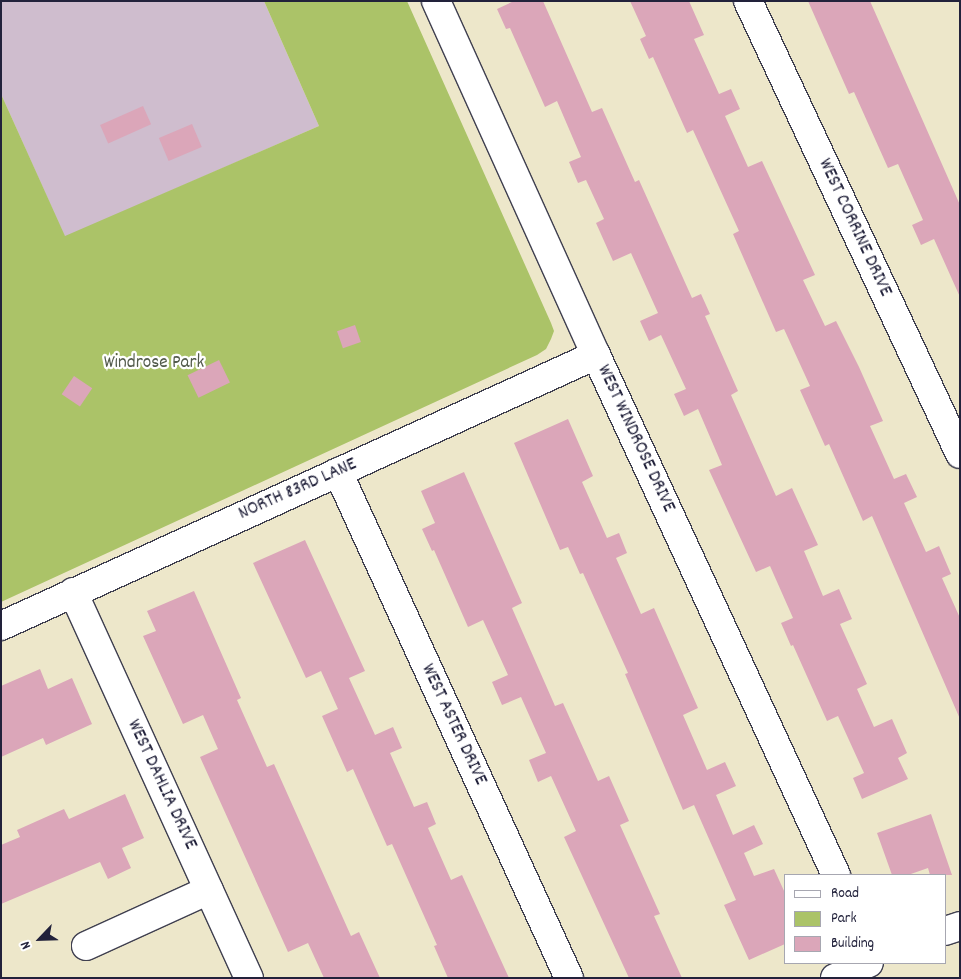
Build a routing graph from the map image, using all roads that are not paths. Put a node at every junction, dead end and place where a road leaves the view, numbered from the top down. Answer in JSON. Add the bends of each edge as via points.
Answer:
{"nodes":[{"id":1,"x":436,"y":1,"type":"edge"},
{"id":2,"x":748,"y":1,"type":"edge"},
{"id":3,"x":596,"y":355,"type":"junction"},
{"id":4,"x":960,"y":454,"type":"edge"},
{"id":5,"x":338,"y":472,"type":"junction"},
{"id":6,"x":73,"y":592,"type":"junction"},
{"id":7,"x":1,"y":626,"type":"edge"},
{"id":8,"x":836,"y":874,"type":"edge"},
{"id":9,"x":209,"y":890,"type":"junction"},
{"id":10,"x":960,"y":926,"type":"edge"},
{"id":11,"x":946,"y":931,"type":"edge"},
{"id":12,"x":86,"y":946,"type":"dead end"},
{"id":13,"x":867,"y":964,"type":"edge"},
{"id":14,"x":249,"y":978,"type":"edge"},
{"id":15,"x":569,"y":978,"type":"edge"},
{"id":16,"x":835,"y":978,"type":"edge"}],
"edges":[{"from":1,"to":3,"type":"street","name":"WEST WINDROSE DRIVE"},
{"from":2,"to":4,"type":"street","name":"WEST CORRINE DRIVE"},
{"from":3,"to":5,"type":"street","name":"NORTH 83RD LANE"},
{"from":3,"to":8,"type":"street","name":"WEST WINDROSE DRIVE"},
{"from":5,"to":6,"type":"street","name":"NORTH 83RD LANE"},
{"from":5,"to":15,"type":"street","name":"WEST ASTER DRIVE"},
{"from":6,"to":7,"type":"street","name":"NORTH 83RD LANE"},
{"from":6,"to":9,"type":"street","name":"WEST DAHLIA DRIVE"},
{"from":9,"to":12,"type":"street"},
{"from":9,"to":14,"type":"street","name":"WEST DAHLIA DRIVE"},
{"from":10,"to":11,"type":"street"},
{"from":13,"to":16,"type":"street"}]}
